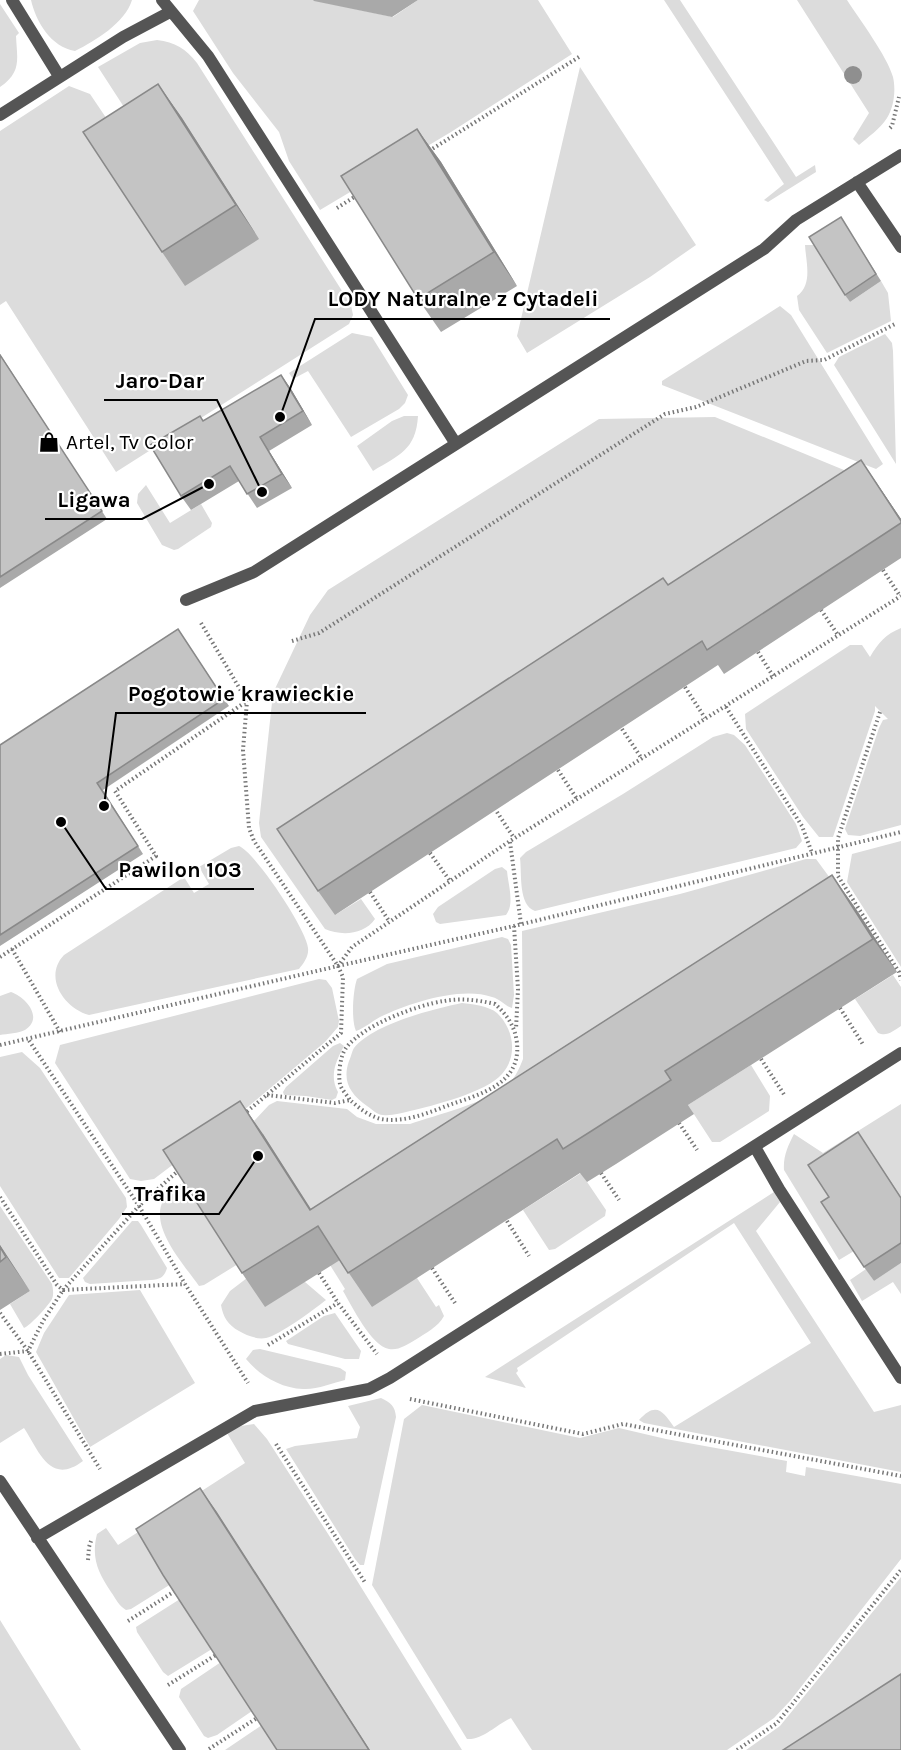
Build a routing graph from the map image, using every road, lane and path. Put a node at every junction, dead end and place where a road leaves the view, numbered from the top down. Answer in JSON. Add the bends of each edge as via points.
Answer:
{"nodes":[{"id":1,"x":12,"y":0,"type":"edge"},
{"id":2,"x":162,"y":0,"type":"edge"},
{"id":3,"x":170,"y":12,"type":"junction"},
{"id":4,"x":579,"y":57,"type":"dead end"},
{"id":5,"x":59,"y":76,"type":"junction"},
{"id":6,"x":0,"y":115,"type":"edge"},
{"id":7,"x":422,"y":155,"type":"edge"},
{"id":8,"x":901,"y":155,"type":"edge"},
{"id":9,"x":857,"y":182,"type":"junction"},
{"id":10,"x":363,"y":192,"type":"edge"},
{"id":11,"x":313,"y":222,"type":"junction"},
{"id":12,"x":901,"y":247,"type":"edge"},
{"id":13,"x":897,"y":323,"type":"dead end"},
{"id":14,"x":456,"y":444,"type":"junction"},
{"id":15,"x":883,"y":570,"type":"edge"},
{"id":16,"x":901,"y":596,"type":"edge"},
{"id":17,"x":186,"y":600,"type":"joint"},
{"id":18,"x":821,"y":610,"type":"edge"},
{"id":19,"x":838,"y":635,"type":"junction"},
{"id":20,"x":292,"y":641,"type":"dead end"},
{"id":21,"x":758,"y":652,"type":"edge"},
{"id":22,"x":773,"y":676,"type":"junction"},
{"id":23,"x":685,"y":687,"type":"edge"},
{"id":24,"x":247,"y":702,"type":"junction"},
{"id":25,"x":726,"y":707,"type":"junction"},
{"id":26,"x":880,"y":712,"type":"dead end"},
{"id":27,"x":705,"y":718,"type":"junction"},
{"id":28,"x":622,"y":729,"type":"dead end"},
{"id":29,"x":642,"y":759,"type":"junction"},
{"id":30,"x":558,"y":770,"type":"edge"},
{"id":31,"x":577,"y":799,"type":"junction"},
{"id":32,"x":496,"y":812,"type":"dead end"},
{"id":33,"x":901,"y":832,"type":"edge"},
{"id":34,"x":512,"y":840,"type":"junction"},
{"id":35,"x":837,"y":849,"type":"junction"},
{"id":36,"x":812,"y":852,"type":"junction"},
{"id":37,"x":430,"y":853,"type":"edge"},
{"id":38,"x":450,"y":881,"type":"junction"},
{"id":39,"x":370,"y":892,"type":"edge"},
{"id":40,"x":389,"y":921,"type":"junction"},
{"id":41,"x":521,"y":924,"type":"junction"},
{"id":42,"x":514,"y":926,"type":"junction"},
{"id":43,"x":12,"y":949,"type":"junction"},
{"id":44,"x":0,"y":957,"type":"edge"},
{"id":45,"x":338,"y":966,"type":"junction"},
{"id":46,"x":901,"y":980,"type":"edge"},
{"id":47,"x":840,"y":1008,"type":"edge"},
{"id":48,"x":60,"y":1032,"type":"junction"},
{"id":49,"x":516,"y":1032,"type":"junction"},
{"id":50,"x":28,"y":1039,"type":"junction"},
{"id":51,"x":0,"y":1046,"type":"edge"},
{"id":52,"x":868,"y":1053,"type":"dead end"},
{"id":53,"x":901,"y":1053,"type":"edge"},
{"id":54,"x":761,"y":1059,"type":"dead end"},
{"id":55,"x":266,"y":1095,"type":"junction"},
{"id":56,"x":350,"y":1100,"type":"junction"},
{"id":57,"x":789,"y":1103,"type":"dead end"},
{"id":58,"x":243,"y":1115,"type":"edge"},
{"id":59,"x":679,"y":1123,"type":"dead end"},
{"id":60,"x":755,"y":1147,"type":"junction"},
{"id":61,"x":698,"y":1150,"type":"dead end"},
{"id":62,"x":183,"y":1167,"type":"edge"},
{"id":63,"x":601,"y":1173,"type":"edge"},
{"id":64,"x":0,"y":1197,"type":"edge"},
{"id":65,"x":620,"y":1201,"type":"dead end"},
{"id":66,"x":139,"y":1206,"type":"junction"},
{"id":67,"x":507,"y":1221,"type":"dead end"},
{"id":68,"x":531,"y":1258,"type":"dead end"},
{"id":69,"x":432,"y":1268,"type":"dead end"},
{"id":70,"x":319,"y":1273,"type":"edge"},
{"id":71,"x":185,"y":1284,"type":"junction"},
{"id":72,"x":63,"y":1290,"type":"junction"},
{"id":73,"x":338,"y":1303,"type":"junction"},
{"id":74,"x":457,"y":1306,"type":"dead end"},
{"id":75,"x":268,"y":1346,"type":"dead end"},
{"id":76,"x":0,"y":1354,"type":"edge"},
{"id":77,"x":378,"y":1355,"type":"dead end"},
{"id":78,"x":901,"y":1378,"type":"edge"},
{"id":79,"x":252,"y":1389,"type":"dead end"},
{"id":80,"x":369,"y":1389,"type":"junction"},
{"id":81,"x":276,"y":1444,"type":"dead end"},
{"id":82,"x":901,"y":1476,"type":"edge"},
{"id":83,"x":0,"y":1481,"type":"edge"},
{"id":84,"x":37,"y":1538,"type":"junction"},
{"id":85,"x":901,"y":1570,"type":"edge"},
{"id":86,"x":366,"y":1584,"type":"dead end"},
{"id":87,"x":175,"y":1591,"type":"edge"},
{"id":88,"x":126,"y":1622,"type":"dead end"},
{"id":89,"x":216,"y":1655,"type":"edge"},
{"id":90,"x":167,"y":1685,"type":"dead end"},
{"id":91,"x":257,"y":1718,"type":"edge"},
{"id":92,"x":209,"y":1749,"type":"edge"},
{"id":93,"x":180,"y":1750,"type":"edge"},
{"id":94,"x":737,"y":1750,"type":"edge"}],
"edges":[{"from":1,"to":5,"type":"lane"},
{"from":2,"to":3,"type":"lane"},
{"from":3,"to":5,"type":"lane"},
{"from":3,"to":11,"type":"lane","via":[[208,56]]},
{"from":4,"to":7,"type":"path"},
{"from":5,"to":6,"type":"lane"},
{"from":8,"to":9,"type":"lane"},
{"from":9,"to":12,"type":"lane"},
{"from":9,"to":14,"type":"lane","via":[[796,220],[764,249]]},
{"from":10,"to":11,"type":"path"},
{"from":11,"to":14,"type":"lane"},
{"from":13,"to":20,"type":"path","via":[[824,360],[806,361],[696,407],[664,414],[319,633]]},
{"from":14,"to":17,"type":"lane","via":[[254,572]]},
{"from":15,"to":16,"type":"path"},
{"from":16,"to":19,"type":"path"},
{"from":17,"to":24,"type":"path"},
{"from":18,"to":19,"type":"path"},
{"from":19,"to":22,"type":"path"},
{"from":21,"to":22,"type":"path"},
{"from":22,"to":25,"type":"path"},
{"from":23,"to":27,"type":"path"},
{"from":24,"to":43,"type":"path","via":[[115,791],[156,856]]},
{"from":24,"to":45,"type":"path","via":[[243,750],[249,828]]},
{"from":25,"to":27,"type":"path"},
{"from":25,"to":36,"type":"path","via":[[802,826]]},
{"from":26,"to":35,"type":"path"},
{"from":27,"to":29,"type":"path"},
{"from":28,"to":29,"type":"path"},
{"from":29,"to":31,"type":"path"},
{"from":30,"to":31,"type":"path"},
{"from":31,"to":34,"type":"path"},
{"from":32,"to":34,"type":"path"},
{"from":33,"to":35,"type":"path"},
{"from":34,"to":38,"type":"path"},
{"from":34,"to":41,"type":"path"},
{"from":35,"to":36,"type":"path"},
{"from":35,"to":46,"type":"path","via":[[838,876]]},
{"from":36,"to":41,"type":"path"},
{"from":37,"to":38,"type":"path"},
{"from":38,"to":40,"type":"path"},
{"from":39,"to":40,"type":"path"},
{"from":40,"to":45,"type":"path","via":[[352,946]]},
{"from":41,"to":42,"type":"path"},
{"from":42,"to":45,"type":"path"},
{"from":42,"to":49,"type":"path"},
{"from":43,"to":44,"type":"path"},
{"from":43,"to":48,"type":"path"},
{"from":45,"to":48,"type":"path"},
{"from":45,"to":55,"type":"path","via":[[343,976],[341,1033]]},
{"from":47,"to":52,"type":"path"},
{"from":48,"to":50,"type":"path"},
{"from":49,"to":56,"type":"path","via":[[518,1054],[514,1068],[485,1092],[428,1113],[394,1120],[370,1115]]},
{"from":49,"to":56,"type":"path","via":[[495,1004],[478,1000],[443,1001],[408,1012],[375,1026],[344,1051],[340,1085]]},
{"from":50,"to":51,"type":"path"},
{"from":50,"to":66,"type":"path"},
{"from":53,"to":60,"type":"lane"},
{"from":54,"to":57,"type":"path"},
{"from":55,"to":56,"type":"path","via":[[335,1103]]},
{"from":55,"to":58,"type":"path"},
{"from":59,"to":61,"type":"path"},
{"from":60,"to":78,"type":"lane"},
{"from":60,"to":80,"type":"lane"},
{"from":62,"to":66,"type":"path"},
{"from":63,"to":65,"type":"path"},
{"from":64,"to":72,"type":"path"},
{"from":66,"to":71,"type":"path"},
{"from":66,"to":72,"type":"path"},
{"from":67,"to":68,"type":"path"},
{"from":69,"to":74,"type":"path"},
{"from":70,"to":73,"type":"path"},
{"from":71,"to":72,"type":"path"},
{"from":71,"to":79,"type":"path"},
{"from":72,"to":76,"type":"path","via":[[28,1351]]},
{"from":73,"to":75,"type":"path"},
{"from":73,"to":77,"type":"path"},
{"from":80,"to":82,"type":"path","via":[[583,1434],[623,1424]]},
{"from":80,"to":84,"type":"lane","via":[[255,1411]]},
{"from":81,"to":86,"type":"path"},
{"from":83,"to":84,"type":"lane"},
{"from":84,"to":93,"type":"lane"},
{"from":85,"to":94,"type":"path","via":[[777,1722]]},
{"from":87,"to":88,"type":"path"},
{"from":89,"to":90,"type":"path"},
{"from":91,"to":92,"type":"path"}]}
